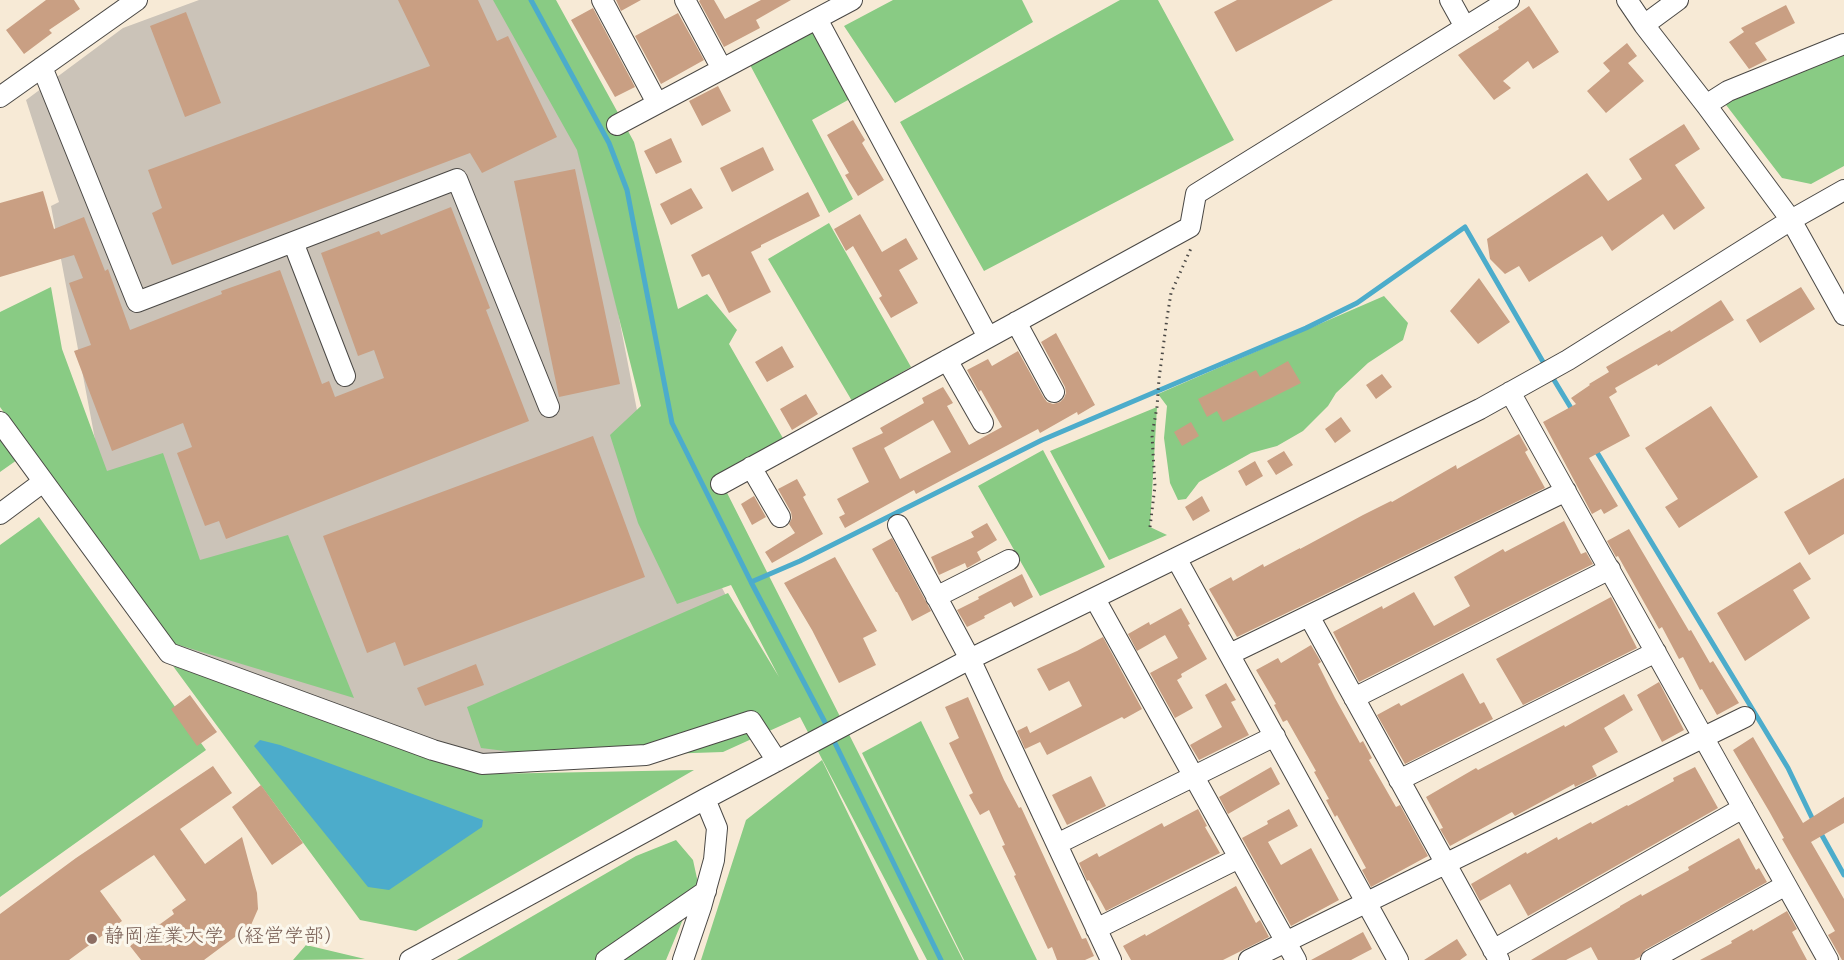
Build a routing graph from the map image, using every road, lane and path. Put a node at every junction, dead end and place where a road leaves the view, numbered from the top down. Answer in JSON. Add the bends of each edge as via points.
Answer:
{"nodes":[{"id":1,"x":136,"y":0,"type":"edge"},
{"id":2,"x":602,"y":0,"type":"edge"},
{"id":3,"x":685,"y":0,"type":"edge"},
{"id":4,"x":852,"y":0,"type":"edge"},
{"id":5,"x":1450,"y":0,"type":"edge"},
{"id":6,"x":1509,"y":0,"type":"edge"},
{"id":7,"x":1627,"y":0,"type":"edge"},
{"id":8,"x":1678,"y":0,"type":"edge"},
{"id":9,"x":817,"y":19,"type":"junction"},
{"id":10,"x":1644,"y":25,"type":"junction"},
{"id":11,"x":1465,"y":27,"type":"junction"},
{"id":12,"x":1844,"y":44,"type":"edge"},
{"id":13,"x":42,"y":67,"type":"junction"},
{"id":14,"x":722,"y":69,"type":"junction"},
{"id":15,"x":0,"y":97,"type":"edge"},
{"id":16,"x":657,"y":104,"type":"junction"},
{"id":17,"x":1706,"y":105,"type":"junction"},
{"id":18,"x":617,"y":125,"type":"dead end"},
{"id":19,"x":1844,"y":190,"type":"edge"},
{"id":20,"x":1791,"y":219,"type":"junction"},
{"id":21,"x":1190,"y":227,"type":"junction"},
{"id":22,"x":293,"y":242,"type":"junction"},
{"id":23,"x":1844,"y":315,"type":"edge"},
{"id":24,"x":1016,"y":322,"type":"junction"},
{"id":25,"x":988,"y":337,"type":"junction"},
{"id":26,"x":947,"y":360,"type":"junction"},
{"id":27,"x":345,"y":376,"type":"dead end"},
{"id":28,"x":1054,"y":392,"type":"dead end"},
{"id":29,"x":1510,"y":392,"type":"junction"},
{"id":30,"x":549,"y":407,"type":"dead end"},
{"id":31,"x":0,"y":422,"type":"edge"},
{"id":32,"x":983,"y":423,"type":"dead end"},
{"id":33,"x":751,"y":467,"type":"junction"},
{"id":34,"x":43,"y":482,"type":"junction"},
{"id":35,"x":721,"y":484,"type":"dead end"},
{"id":36,"x":1566,"y":491,"type":"junction"},
{"id":37,"x":0,"y":514,"type":"edge"},
{"id":38,"x":780,"y":517,"type":"dead end"},
{"id":39,"x":898,"y":525,"type":"dead end"},
{"id":40,"x":1150,"y":527,"type":"dead end"},
{"id":41,"x":1176,"y":558,"type":"junction"},
{"id":42,"x":1009,"y":560,"type":"dead end"},
{"id":43,"x":1610,"y":569,"type":"junction"},
{"id":44,"x":936,"y":597,"type":"junction"},
{"id":45,"x":1095,"y":598,"type":"junction"},
{"id":46,"x":1308,"y":616,"type":"junction"},
{"id":47,"x":1656,"y":652,"type":"junction"},
{"id":48,"x":1230,"y":654,"type":"junction"},
{"id":49,"x":970,"y":659,"type":"junction"},
{"id":50,"x":1354,"y":698,"type":"junction"},
{"id":51,"x":1744,"y":717,"type":"dead end"},
{"id":52,"x":1275,"y":736,"type":"junction"},
{"id":53,"x":1704,"y":737,"type":"junction"},
{"id":54,"x":777,"y":761,"type":"junction"},
{"id":55,"x":1194,"y":777,"type":"junction"},
{"id":56,"x":1399,"y":780,"type":"junction"},
{"id":57,"x":705,"y":799,"type":"junction"},
{"id":58,"x":1743,"y":808,"type":"junction"},
{"id":59,"x":1057,"y":844,"type":"junction"},
{"id":60,"x":1239,"y":858,"type":"junction"},
{"id":61,"x":1446,"y":865,"type":"junction"},
{"id":62,"x":1786,"y":885,"type":"junction"},
{"id":63,"x":706,"y":891,"type":"junction"},
{"id":64,"x":1366,"y":903,"type":"junction"},
{"id":65,"x":1096,"y":928,"type":"junction"},
{"id":66,"x":1286,"y":942,"type":"junction"},
{"id":67,"x":1496,"y":955,"type":"edge"},
{"id":68,"x":1825,"y":959,"type":"edge"},
{"id":69,"x":410,"y":960,"type":"edge"},
{"id":70,"x":606,"y":960,"type":"edge"},
{"id":71,"x":683,"y":960,"type":"edge"},
{"id":72,"x":1111,"y":960,"type":"edge"},
{"id":73,"x":1249,"y":960,"type":"edge"},
{"id":74,"x":1296,"y":960,"type":"edge"},
{"id":75,"x":1398,"y":960,"type":"edge"},
{"id":76,"x":1651,"y":960,"type":"edge"}],
"edges":[{"from":1,"to":13,"type":"street"},
{"from":2,"to":16,"type":"street"},
{"from":3,"to":14,"type":"street"},
{"from":4,"to":9,"type":"street"},
{"from":5,"to":11,"type":"street"},
{"from":6,"to":11,"type":"street"},
{"from":7,"to":10,"type":"street"},
{"from":8,"to":10,"type":"street"},
{"from":9,"to":14,"type":"street"},
{"from":9,"to":25,"type":"street"},
{"from":10,"to":17,"type":"street"},
{"from":11,"to":21,"type":"street","via":[[1196,194]]},
{"from":12,"to":17,"type":"street","via":[[1728,91]]},
{"from":13,"to":15,"type":"street"},
{"from":13,"to":22,"type":"street","via":[[137,302]]},
{"from":14,"to":16,"type":"street"},
{"from":16,"to":18,"type":"street"},
{"from":17,"to":20,"type":"street"},
{"from":19,"to":20,"type":"street"},
{"from":20,"to":23,"type":"street"},
{"from":20,"to":29,"type":"street","via":[[1568,360]]},
{"from":21,"to":24,"type":"street"},
{"from":21,"to":40,"type":"path","via":[[1193,242],[1171,293],[1163,349],[1152,435],[1155,486]]},
{"from":22,"to":27,"type":"street"},
{"from":22,"to":30,"type":"street","via":[[457,179]]},
{"from":24,"to":25,"type":"street"},
{"from":24,"to":28,"type":"street"},
{"from":25,"to":26,"type":"street"},
{"from":26,"to":32,"type":"street"},
{"from":26,"to":33,"type":"street"},
{"from":29,"to":36,"type":"street"},
{"from":29,"to":41,"type":"street"},
{"from":31,"to":34,"type":"street"},
{"from":33,"to":35,"type":"street"},
{"from":33,"to":38,"type":"street"},
{"from":34,"to":37,"type":"street"},
{"from":34,"to":54,"type":"street","via":[[169,653],[433,750],[482,764],[646,755],[751,721]]},
{"from":36,"to":43,"type":"street"},
{"from":36,"to":46,"type":"street"},
{"from":39,"to":44,"type":"street"},
{"from":41,"to":45,"type":"street"},
{"from":41,"to":48,"type":"street"},
{"from":42,"to":44,"type":"street"},
{"from":43,"to":47,"type":"street"},
{"from":43,"to":50,"type":"street"},
{"from":44,"to":49,"type":"street"},
{"from":45,"to":49,"type":"street"},
{"from":45,"to":55,"type":"street"},
{"from":46,"to":48,"type":"street"},
{"from":46,"to":50,"type":"street"},
{"from":47,"to":53,"type":"street"},
{"from":47,"to":56,"type":"street"},
{"from":48,"to":52,"type":"street"},
{"from":49,"to":54,"type":"street"},
{"from":49,"to":59,"type":"street"},
{"from":50,"to":56,"type":"street"},
{"from":51,"to":53,"type":"street"},
{"from":52,"to":55,"type":"street"},
{"from":52,"to":64,"type":"street"},
{"from":53,"to":58,"type":"street"},
{"from":53,"to":61,"type":"street"},
{"from":54,"to":57,"type":"street"},
{"from":55,"to":59,"type":"street"},
{"from":55,"to":60,"type":"street"},
{"from":56,"to":61,"type":"street"},
{"from":57,"to":63,"type":"street","via":[[717,828]]},
{"from":57,"to":69,"type":"street"},
{"from":58,"to":62,"type":"street"},
{"from":58,"to":67,"type":"street"},
{"from":59,"to":65,"type":"street"},
{"from":60,"to":65,"type":"street"},
{"from":60,"to":66,"type":"street"},
{"from":61,"to":64,"type":"street"},
{"from":61,"to":67,"type":"street"},
{"from":62,"to":68,"type":"street"},
{"from":62,"to":76,"type":"street"},
{"from":63,"to":70,"type":"street"},
{"from":63,"to":71,"type":"street"},
{"from":64,"to":66,"type":"street"},
{"from":64,"to":75,"type":"street"},
{"from":65,"to":72,"type":"street"},
{"from":66,"to":73,"type":"street"},
{"from":66,"to":74,"type":"street"}]}
